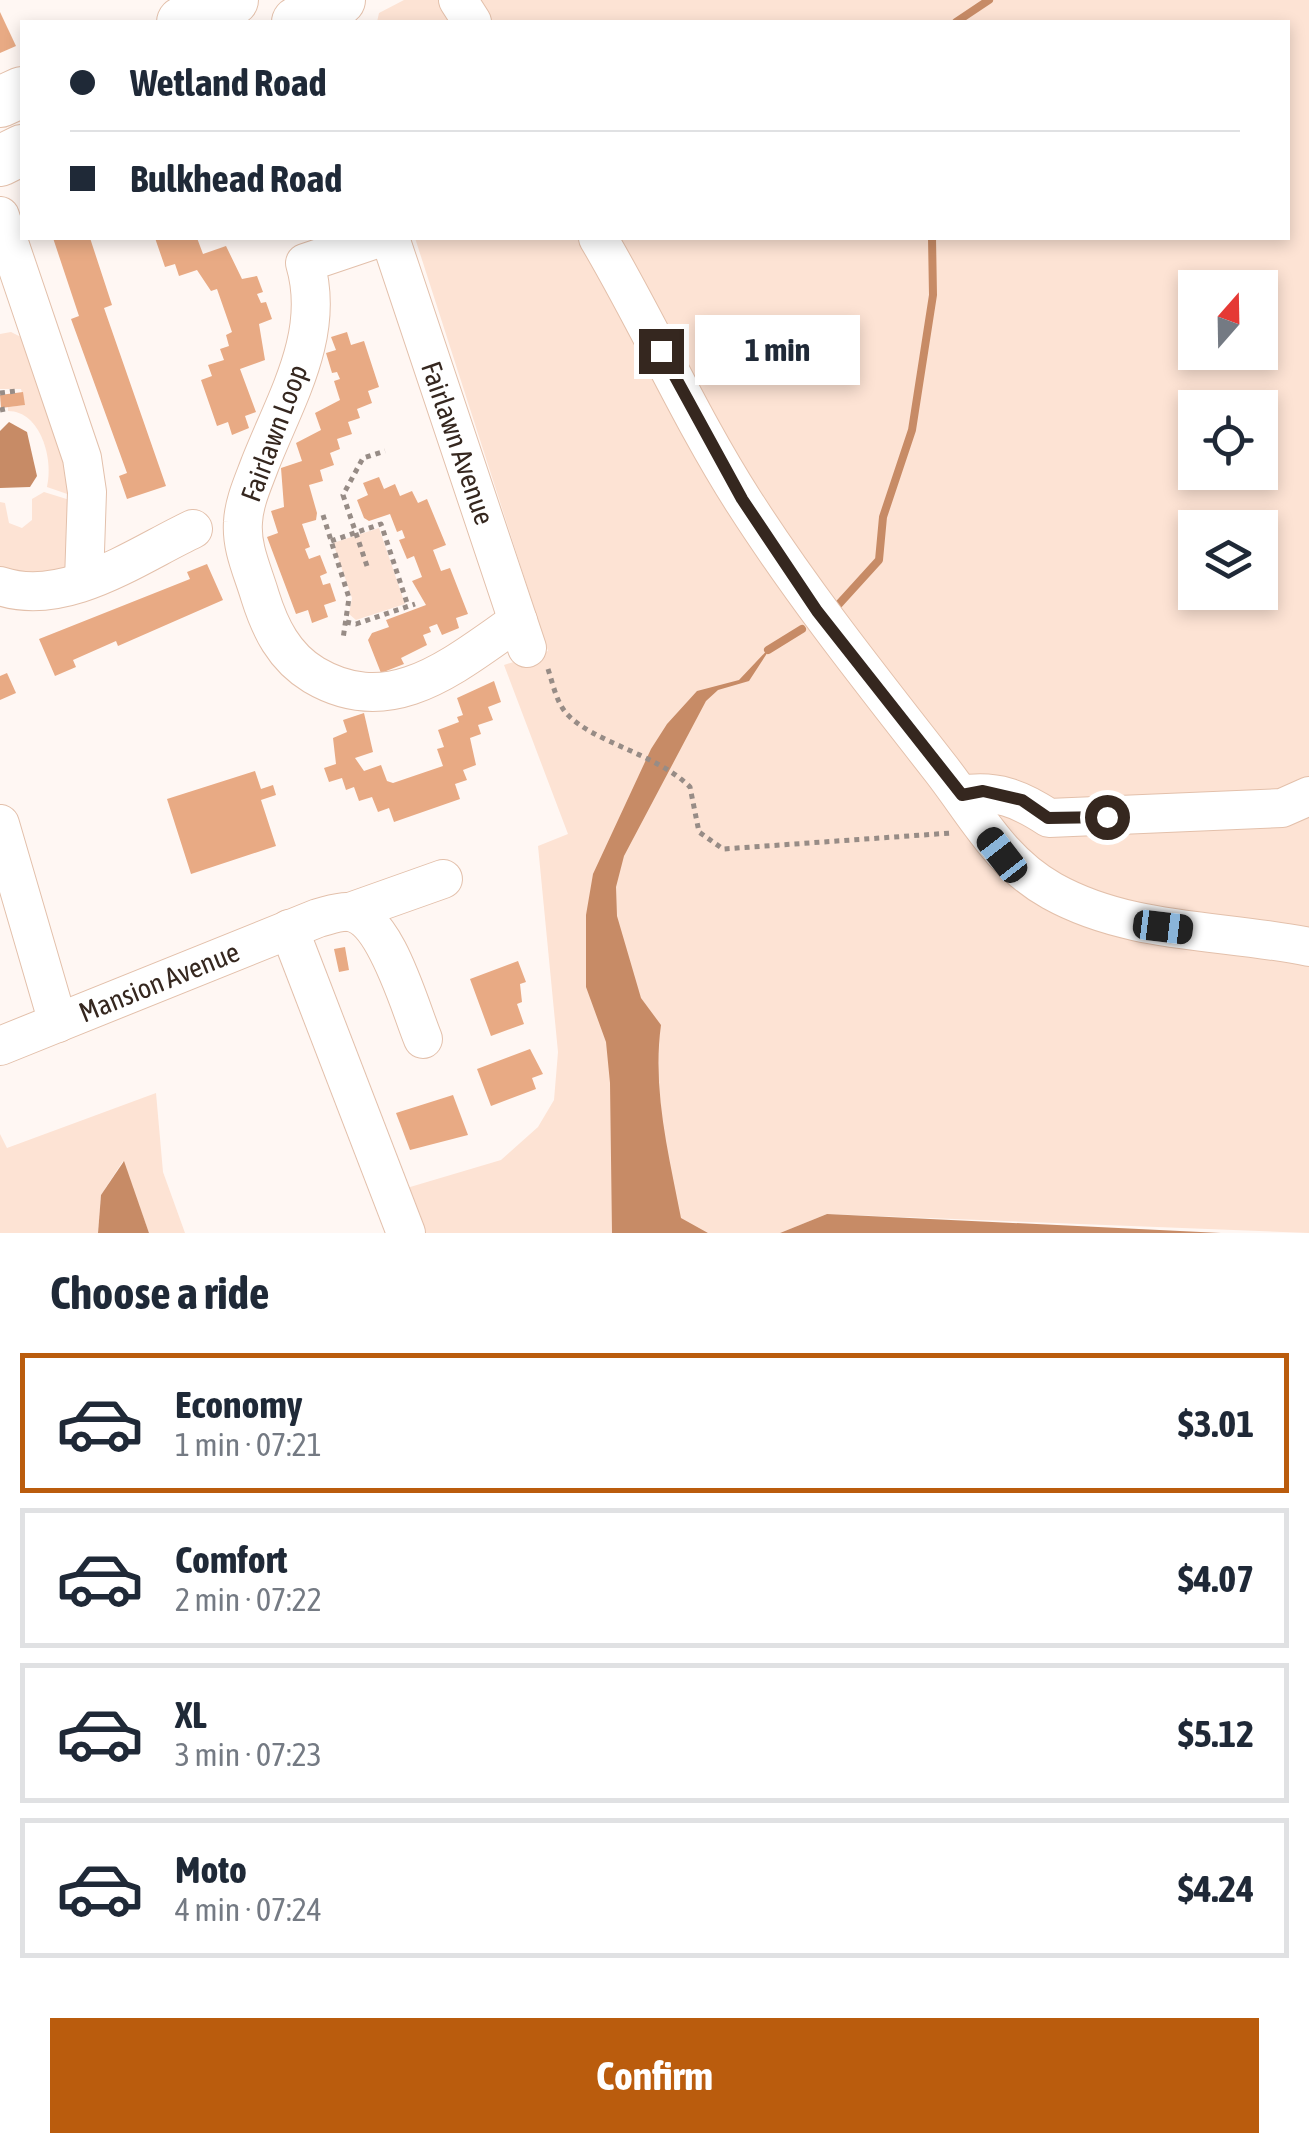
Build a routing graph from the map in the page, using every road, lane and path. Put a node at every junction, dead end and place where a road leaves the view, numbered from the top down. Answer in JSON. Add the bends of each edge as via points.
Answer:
{"nodes":[{"id":1,"x":233,"y":0,"type":"edge"},
{"id":2,"x":187,"y":20,"type":"edge"},
{"id":3,"x":0,"y":216,"type":"edge"},
{"id":4,"x":374,"y":240,"type":"edge"},
{"id":5,"x":391,"y":240,"type":"edge"},
{"id":6,"x":599,"y":240,"type":"edge"},
{"id":7,"x":15,"y":313,"type":"edge"},
{"id":8,"x":16,"y":391,"type":"dead end"},
{"id":9,"x":0,"y":393,"type":"edge"},
{"id":10,"x":385,"y":451,"type":"dead end"},
{"id":11,"x":322,"y":515,"type":"dead end"},
{"id":12,"x":193,"y":529,"type":"dead end"},
{"id":13,"x":355,"y":533,"type":"junction"},
{"id":14,"x":331,"y":542,"type":"junction"},
{"id":15,"x":366,"y":566,"type":"dead end"},
{"id":16,"x":84,"y":581,"type":"junction"},
{"id":17,"x":0,"y":586,"type":"edge"},
{"id":18,"x":346,"y":622,"type":"junction"},
{"id":19,"x":343,"y":640,"type":"dead end"},
{"id":20,"x":530,"y":642,"type":"junction"},
{"id":21,"x":962,"y":795,"type":"junction"},
{"id":22,"x":1309,"y":796,"type":"edge"},
{"id":23,"x":0,"y":824,"type":"edge"},
{"id":24,"x":984,"y":832,"type":"junction"},
{"id":25,"x":443,"y":879,"type":"dead end"},
{"id":26,"x":319,"y":920,"type":"junction"},
{"id":27,"x":1309,"y":948,"type":"edge"},
{"id":28,"x":58,"y":1022,"type":"junction"},
{"id":29,"x":422,"y":1039,"type":"dead end"},
{"id":30,"x":0,"y":1046,"type":"edge"},
{"id":31,"x":406,"y":1233,"type":"edge"}],
"edges":[{"from":1,"to":2,"type":"main road"},
{"from":3,"to":7,"type":"street"},
{"from":4,"to":20,"type":"street","name":"Fairlawn Loop","via":[[305,262],[314,302],[309,338],[243,524],[270,626],[308,671],[357,692],[384,693],[434,679]]},
{"from":5,"to":20,"type":"street","name":"Fairlawn Avenue"},
{"from":6,"to":21,"type":"street","via":[[742,499],[817,611]]},
{"from":7,"to":16,"type":"street","via":[[74,425],[87,492]]},
{"from":8,"to":9,"type":"path"},
{"from":10,"to":13,"type":"path","via":[[363,458],[343,494]]},
{"from":11,"to":14,"type":"path"},
{"from":12,"to":16,"type":"street"},
{"from":13,"to":14,"type":"path"},
{"from":13,"to":15,"type":"path"},
{"from":13,"to":18,"type":"path","via":[[381,524],[412,605]]},
{"from":14,"to":18,"type":"path","via":[[349,598]]},
{"from":16,"to":17,"type":"street","via":[[24,593]]},
{"from":18,"to":19,"type":"path"},
{"from":20,"to":24,"type":"path","via":[[564,711],[673,773],[694,795],[698,832],[723,849]]},
{"from":21,"to":22,"type":"street","via":[[983,791],[1022,800],[1048,818],[1282,808]]},
{"from":21,"to":24,"type":"street"},
{"from":23,"to":28,"type":"street"},
{"from":24,"to":27,"type":"street","via":[[1002,855],[1050,890],[1095,911]]},
{"from":25,"to":26,"type":"street","name":"Mansion Avenue"},
{"from":26,"to":28,"type":"street","name":"Mansion Avenue"},
{"from":26,"to":29,"type":"street","via":[[362,917],[382,938]]},
{"from":26,"to":31,"type":"street"},
{"from":28,"to":30,"type":"street","name":"Mansion Avenue"}]}
